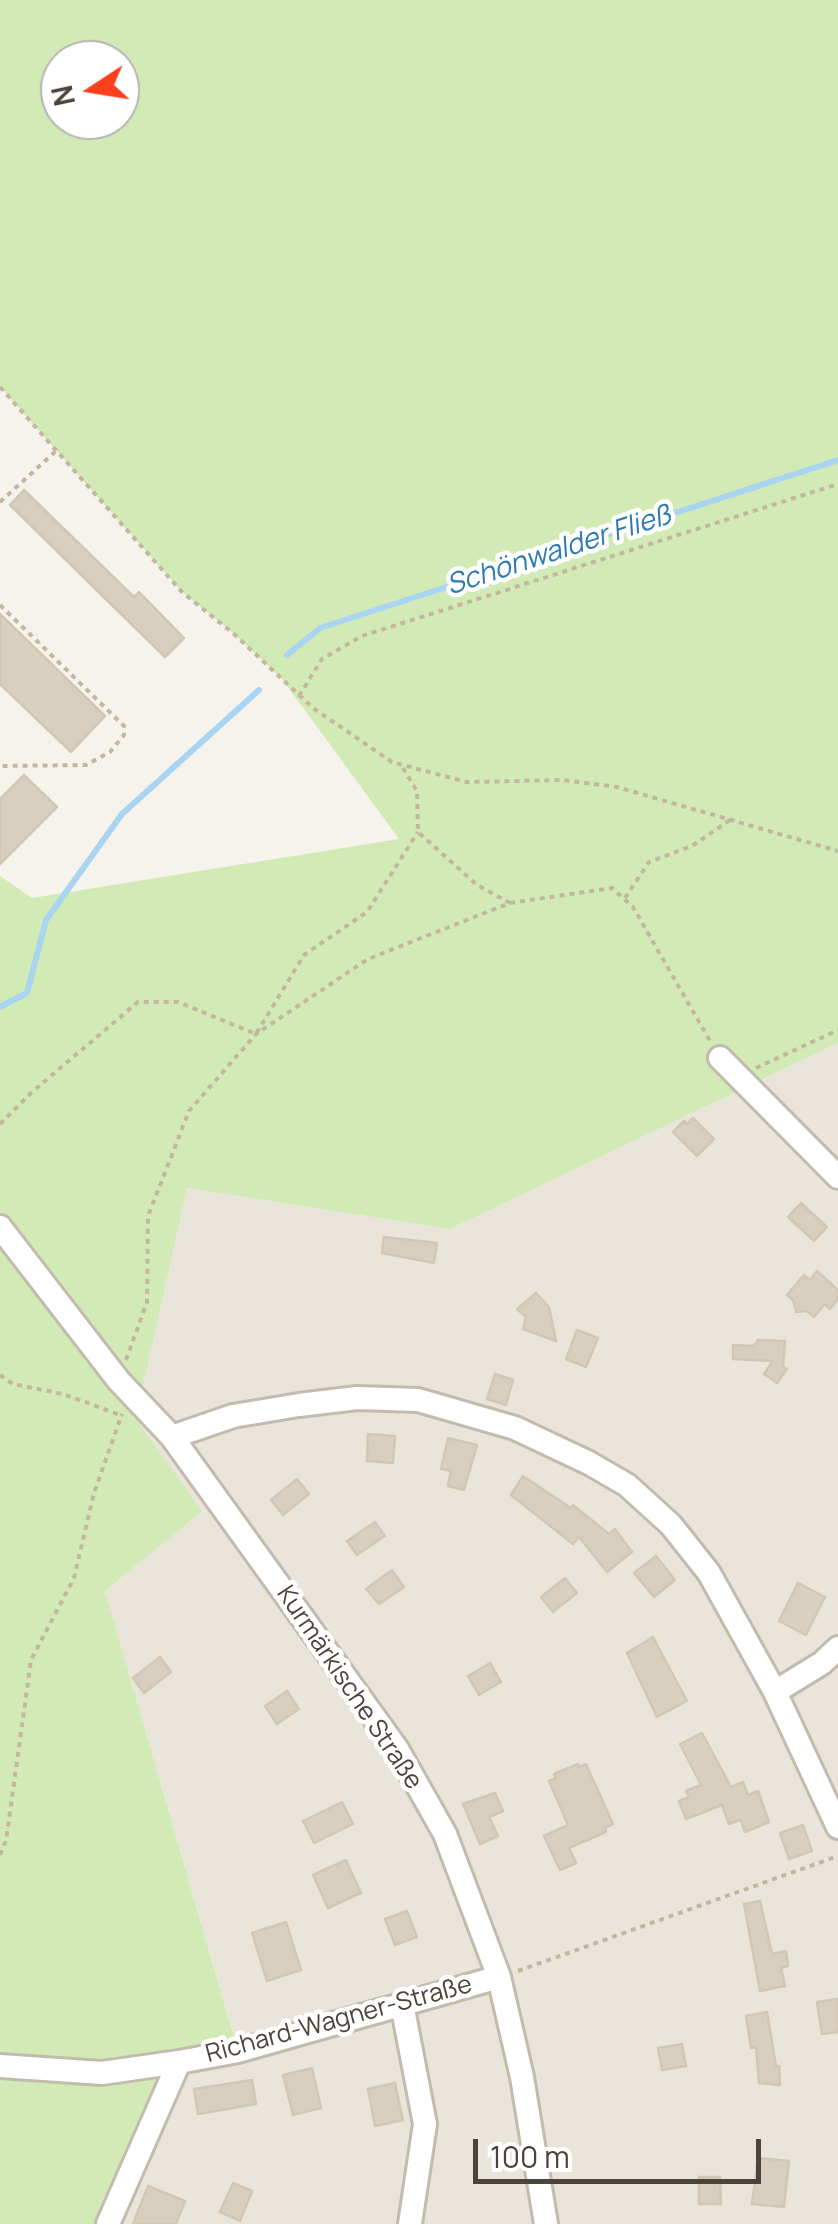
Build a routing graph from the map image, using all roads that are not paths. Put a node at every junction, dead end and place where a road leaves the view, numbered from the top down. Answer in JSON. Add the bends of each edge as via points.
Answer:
{"nodes":[{"id":1,"x":720,"y":1058,"type":"road end"},
{"id":2,"x":838,"y":1176,"type":"edge"},
{"id":3,"x":0,"y":1227,"type":"edge"},
{"id":4,"x":172,"y":1437,"type":"junction"},
{"id":5,"x":838,"y":1648,"type":"edge"},
{"id":6,"x":775,"y":1692,"type":"junction"},
{"id":7,"x":838,"y":1827,"type":"edge"},
{"id":8,"x":499,"y":1977,"type":"junction"},
{"id":9,"x":402,"y":2004,"type":"junction"},
{"id":10,"x":179,"y":2062,"type":"junction"},
{"id":11,"x":0,"y":2066,"type":"edge"},
{"id":12,"x":108,"y":2224,"type":"edge"},
{"id":13,"x":410,"y":2224,"type":"edge"},
{"id":14,"x":546,"y":2224,"type":"edge"}],
"edges":[{"from":1,"to":2,"type":"street"},
{"from":3,"to":4,"type":"street","name":"Kurmärkische Straße","via":[[119,1382]]},
{"from":4,"to":6,"type":"street","via":[[234,1416],[357,1398],[418,1400],[515,1428],[627,1485],[671,1525],[709,1573]]},
{"from":4,"to":8,"type":"street","name":"Kurmärkische Straße","via":[[397,1749],[444,1834]]},
{"from":5,"to":6,"type":"street"},
{"from":6,"to":7,"type":"street"},
{"from":8,"to":9,"type":"street","name":"Richard-Wagner-Straße"},
{"from":8,"to":14,"type":"street","name":"Kurmärkische Straße"},
{"from":9,"to":10,"type":"street","name":"Richard-Wagner-Straße"},
{"from":9,"to":13,"type":"street","via":[[425,2124]]},
{"from":10,"to":11,"type":"street","name":"Richard-Wagner-Straße","via":[[102,2073]]},
{"from":10,"to":12,"type":"street"}]}
